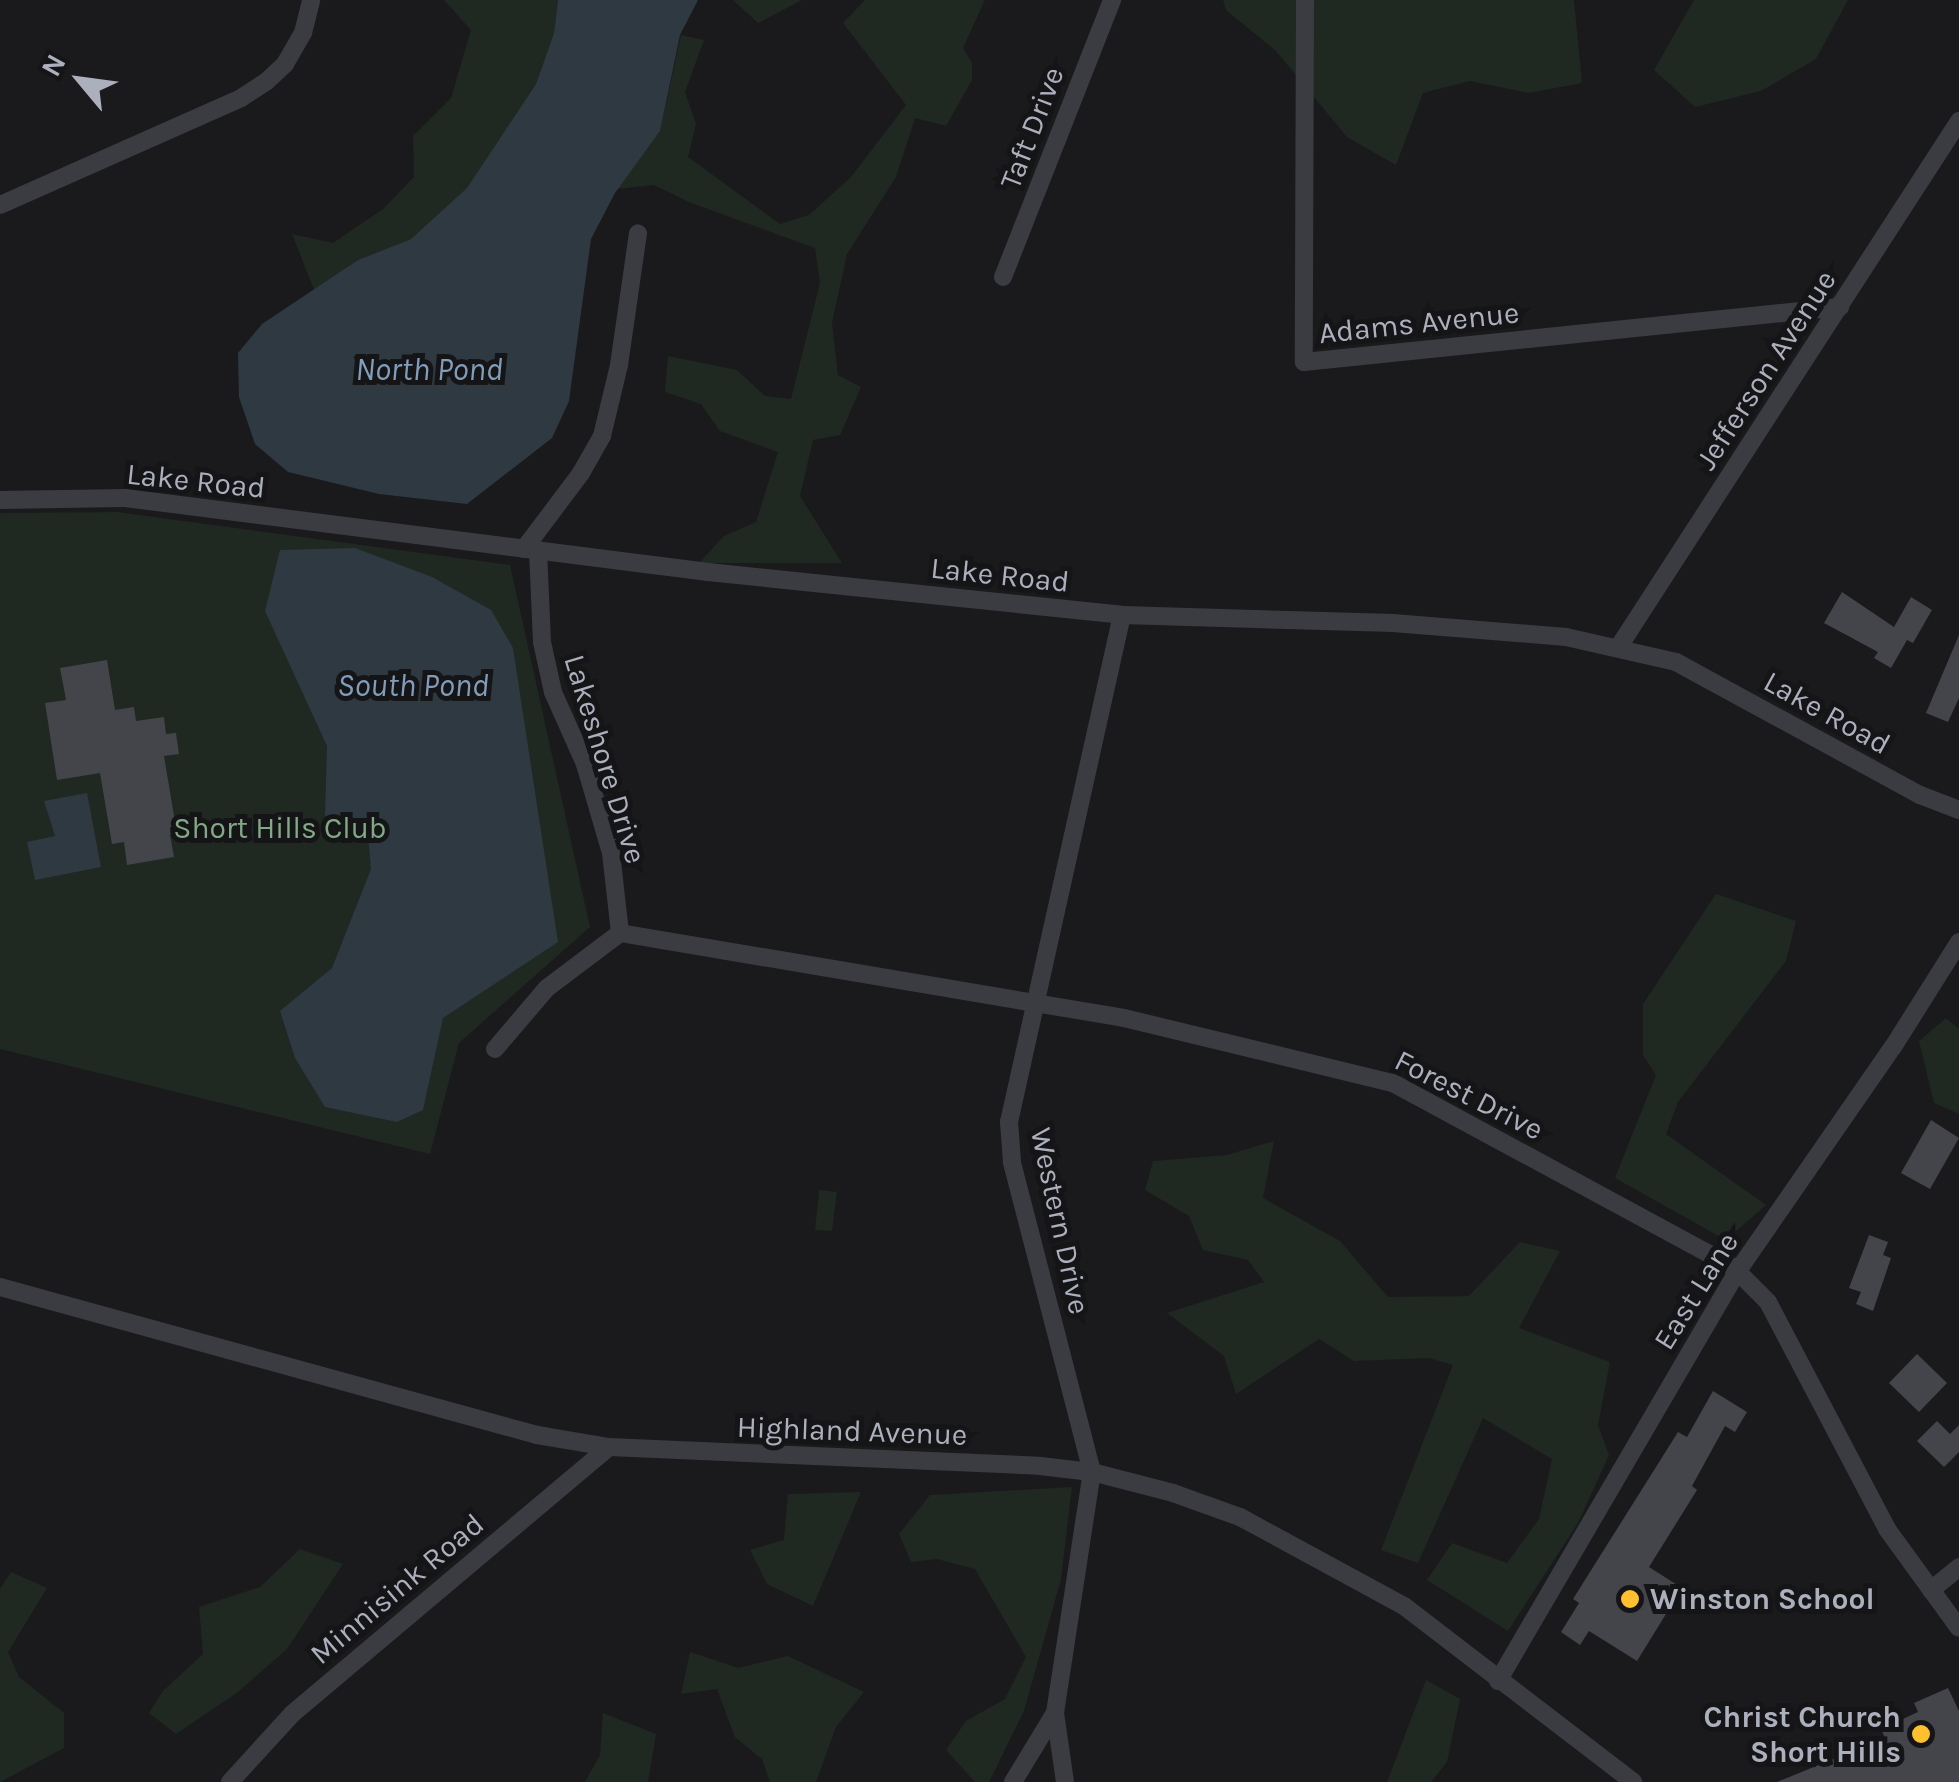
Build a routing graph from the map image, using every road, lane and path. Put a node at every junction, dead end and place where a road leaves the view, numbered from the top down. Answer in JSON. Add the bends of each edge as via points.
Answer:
{"nodes":[{"id":1,"x":311,"y":0,"type":"edge"},
{"id":2,"x":1112,"y":0,"type":"edge"},
{"id":3,"x":1305,"y":0,"type":"edge"},
{"id":4,"x":1959,"y":121,"type":"edge"},
{"id":5,"x":0,"y":205,"type":"edge"},
{"id":6,"x":638,"y":233,"type":"dead end"},
{"id":7,"x":1003,"y":277,"type":"dead end"},
{"id":8,"x":1840,"y":307,"type":"junction"},
{"id":9,"x":0,"y":500,"type":"edge"},
{"id":10,"x":530,"y":550,"type":"junction"},
{"id":11,"x":1122,"y":615,"type":"junction"},
{"id":12,"x":1618,"y":648,"type":"junction"},
{"id":13,"x":1959,"y":810,"type":"edge"},
{"id":14,"x":620,"y":933,"type":"junction"},
{"id":15,"x":1959,"y":942,"type":"edge"},
{"id":16,"x":1035,"y":1002,"type":"junction"},
{"id":17,"x":495,"y":1049,"type":"dead end"},
{"id":18,"x":1738,"y":1272,"type":"junction"},
{"id":19,"x":0,"y":1287,"type":"edge"},
{"id":20,"x":609,"y":1447,"type":"junction"},
{"id":21,"x":1092,"y":1472,"type":"junction"},
{"id":22,"x":1959,"y":1568,"type":"edge"},
{"id":23,"x":1931,"y":1590,"type":"junction"},
{"id":24,"x":1959,"y":1628,"type":"edge"},
{"id":25,"x":1498,"y":1681,"type":"junction"},
{"id":26,"x":1055,"y":1713,"type":"junction"},
{"id":27,"x":230,"y":1782,"type":"edge"},
{"id":28,"x":1013,"y":1782,"type":"edge"},
{"id":29,"x":1065,"y":1782,"type":"edge"},
{"id":30,"x":1633,"y":1782,"type":"edge"}],
"edges":[{"from":1,"to":5,"type":"street","via":[[303,33],[267,81]]},
{"from":2,"to":7,"type":"street","name":"Taft Drive"},
{"from":3,"to":8,"type":"street","name":"Adams Avenue","via":[[1304,362]]},
{"from":4,"to":8,"type":"street","name":"Jefferson Avenue"},
{"from":6,"to":10,"type":"street","via":[[602,436]]},
{"from":8,"to":12,"type":"street","name":"Jefferson Avenue"},
{"from":9,"to":10,"type":"street","name":"Lake Road","via":[[125,498]]},
{"from":10,"to":11,"type":"street","name":"Lake Road"},
{"from":10,"to":14,"type":"street","name":"Lakeshore Drive","via":[[553,692],[585,764],[611,853]]},
{"from":11,"to":12,"type":"street","name":"Lake Road","via":[[1393,623],[1566,636]]},
{"from":11,"to":16,"type":"street","name":"Western Drive"},
{"from":12,"to":13,"type":"street","name":"Lake Road","via":[[1676,662]]},
{"from":14,"to":16,"type":"street","name":"Forest Drive"},
{"from":14,"to":17,"type":"street","via":[[547,988]]},
{"from":15,"to":18,"type":"street","name":"East Lane"},
{"from":16,"to":18,"type":"street","name":"Forest Drive","via":[[1393,1083]]},
{"from":16,"to":21,"type":"street","name":"Western Drive","via":[[1009,1122],[1012,1162]]},
{"from":18,"to":23,"type":"street","name":"Forest Drive","via":[[1768,1302],[1887,1529]]},
{"from":18,"to":25,"type":"street","name":"East Lane"},
{"from":19,"to":20,"type":"street","name":"Highland Avenue","via":[[509,1430]]},
{"from":20,"to":21,"type":"street","name":"Highland Avenue"},
{"from":20,"to":27,"type":"street","name":"Minnisink Road","via":[[292,1714]]},
{"from":21,"to":25,"type":"street","name":"Highland Avenue","via":[[1173,1493],[1256,1526],[1404,1606]]},
{"from":21,"to":26,"type":"street","name":"Western Drive"},
{"from":22,"to":23,"type":"street"},
{"from":23,"to":24,"type":"street","name":"Forest Drive"},
{"from":25,"to":30,"type":"street","name":"Highland Avenue"},
{"from":26,"to":28,"type":"street"},
{"from":26,"to":29,"type":"street","name":"Western Drive"}]}
